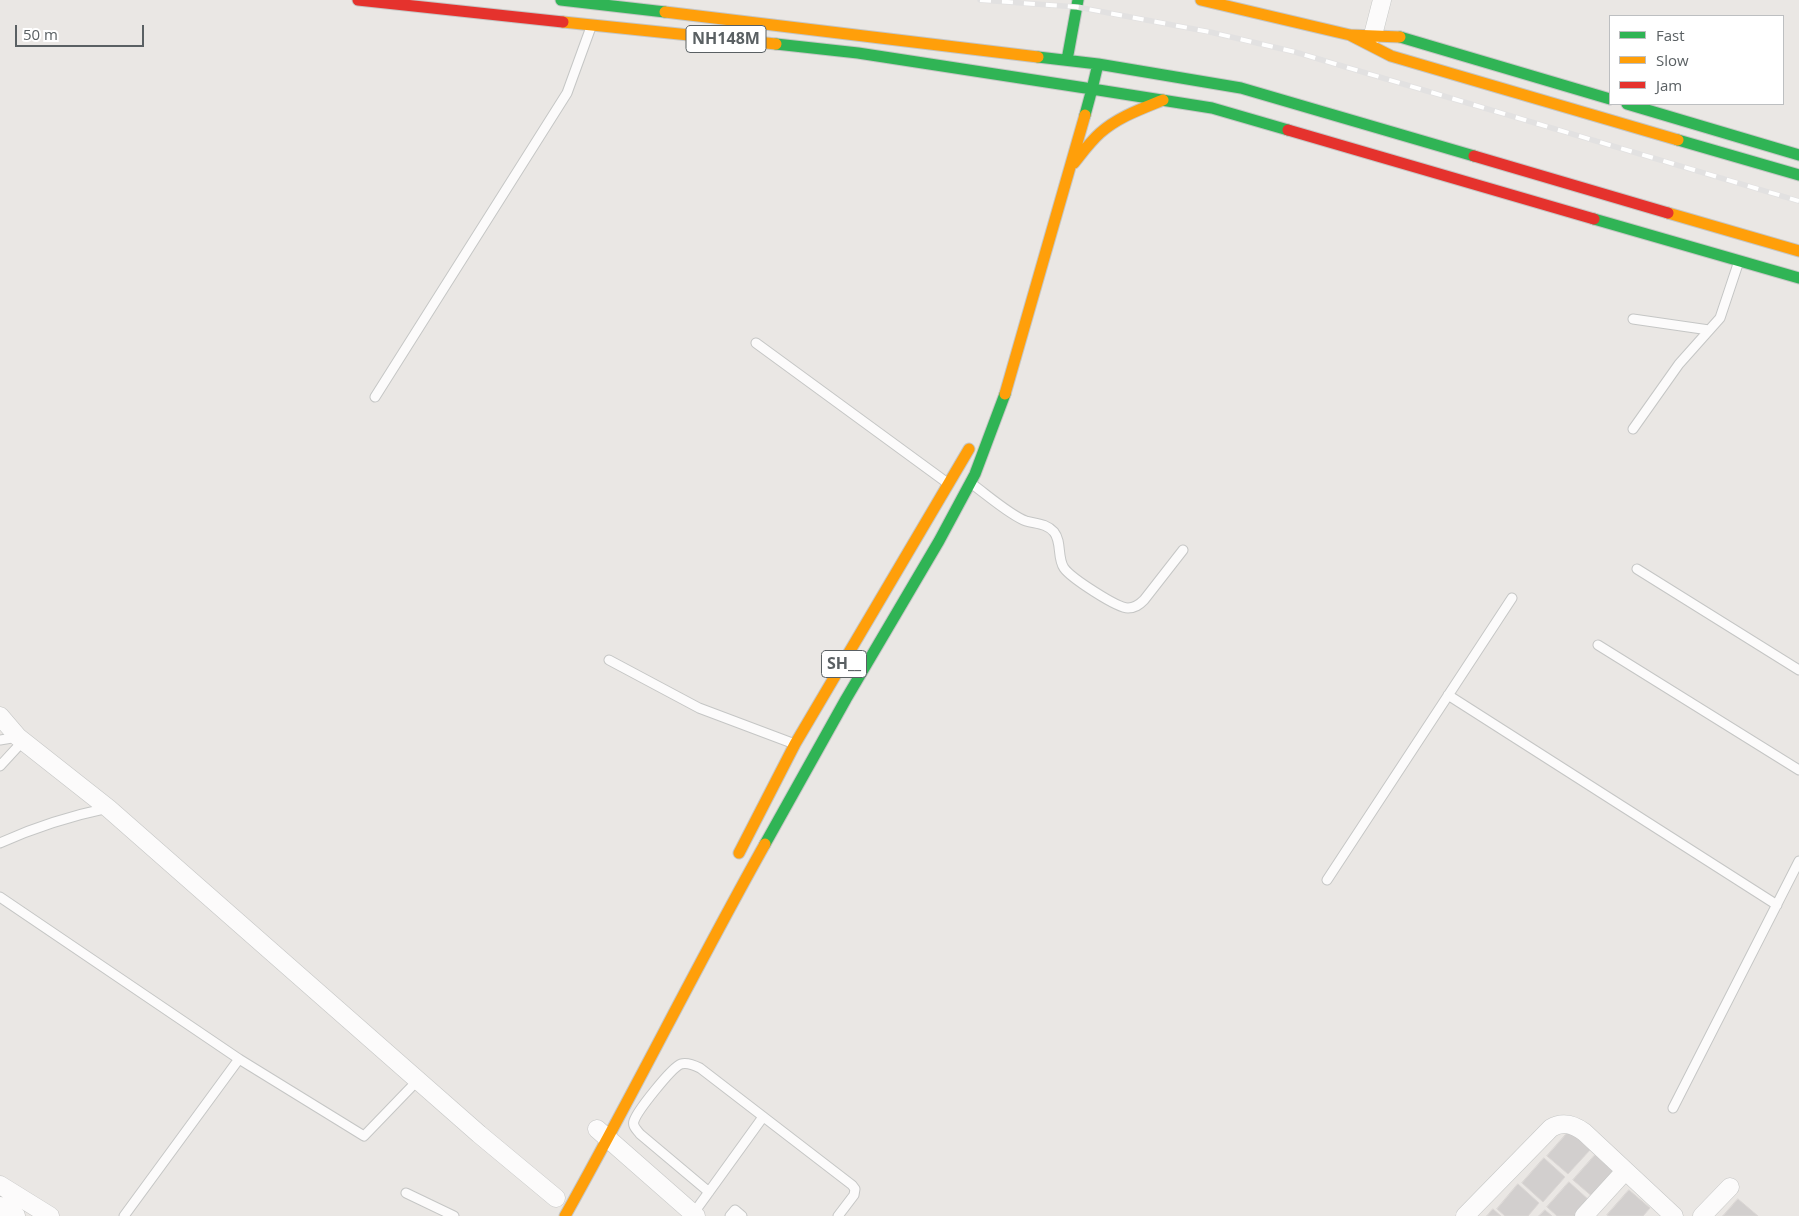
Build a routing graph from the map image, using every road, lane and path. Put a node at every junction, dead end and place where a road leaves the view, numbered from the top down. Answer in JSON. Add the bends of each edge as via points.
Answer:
{"nodes":[{"id":1,"x":358,"y":0,"type":"edge"},
{"id":2,"x":561,"y":0,"type":"edge"},
{"id":3,"x":1078,"y":0,"type":"edge"},
{"id":4,"x":1202,"y":0,"type":"edge"},
{"id":5,"x":1382,"y":0,"type":"edge"},
{"id":6,"x":1238,"y":4,"type":"edge"},
{"id":7,"x":592,"y":25,"type":"junction"},
{"id":8,"x":1350,"y":35,"type":"junction"},
{"id":9,"x":1373,"y":35,"type":"junction"},
{"id":10,"x":1067,"y":60,"type":"junction"},
{"id":11,"x":1098,"y":64,"type":"junction"},
{"id":12,"x":1076,"y":78,"type":"junction"},
{"id":13,"x":1092,"y":89,"type":"junction"},
{"id":14,"x":1609,"y":99,"type":"edge"},
{"id":15,"x":1163,"y":100,"type":"junction"},
{"id":16,"x":1630,"y":105,"type":"edge"},
{"id":17,"x":1799,"y":155,"type":"edge"},
{"id":18,"x":1070,"y":166,"type":"junction"},
{"id":19,"x":1799,"y":176,"type":"edge"},
{"id":20,"x":1799,"y":251,"type":"edge"},
{"id":21,"x":1739,"y":261,"type":"junction"},
{"id":22,"x":1799,"y":278,"type":"edge"},
{"id":23,"x":1633,"y":319,"type":"dead end"},
{"id":24,"x":1708,"y":330,"type":"junction"},
{"id":25,"x":756,"y":343,"type":"dead end"},
{"id":26,"x":375,"y":397,"type":"dead end"},
{"id":27,"x":1633,"y":430,"type":"dead end"},
{"id":28,"x":974,"y":437,"type":"dead end"},
{"id":29,"x":971,"y":483,"type":"junction"},
{"id":30,"x":949,"y":484,"type":"junction"},
{"id":31,"x":1183,"y":550,"type":"dead end"},
{"id":32,"x":1636,"y":569,"type":"dead end"},
{"id":33,"x":1512,"y":598,"type":"dead end"},
{"id":34,"x":1598,"y":645,"type":"dead end"},
{"id":35,"x":609,"y":660,"type":"dead end"},
{"id":36,"x":1799,"y":670,"type":"edge"},
{"id":37,"x":1448,"y":695,"type":"junction"},
{"id":38,"x":0,"y":716,"type":"edge"},
{"id":39,"x":21,"y":739,"type":"junction"},
{"id":40,"x":0,"y":740,"type":"edge"},
{"id":41,"x":795,"y":744,"type":"junction"},
{"id":42,"x":0,"y":766,"type":"edge"},
{"id":43,"x":1799,"y":770,"type":"edge"},
{"id":44,"x":108,"y":808,"type":"junction"},
{"id":45,"x":0,"y":843,"type":"edge"},
{"id":46,"x":1799,"y":861,"type":"edge"},
{"id":47,"x":732,"y":867,"type":"dead end"},
{"id":48,"x":1327,"y":880,"type":"dead end"},
{"id":49,"x":0,"y":897,"type":"edge"},
{"id":50,"x":1777,"y":904,"type":"junction"},
{"id":51,"x":239,"y":1059,"type":"junction"},
{"id":52,"x":418,"y":1080,"type":"junction"},
{"id":53,"x":1674,"y":1108,"type":"dead end"},
{"id":54,"x":763,"y":1117,"type":"junction"},
{"id":55,"x":599,"y":1132,"type":"junction"},
{"id":56,"x":1625,"y":1171,"type":"junction"},
{"id":57,"x":0,"y":1185,"type":"edge"},
{"id":58,"x":1730,"y":1187,"type":"dead end"},
{"id":59,"x":709,"y":1192,"type":"junction"},
{"id":60,"x":406,"y":1193,"type":"dead end"},
{"id":61,"x":556,"y":1199,"type":"dead end"},
{"id":62,"x":0,"y":1206,"type":"edge"},
{"id":63,"x":694,"y":1215,"type":"edge"},
{"id":64,"x":16,"y":1216,"type":"edge"},
{"id":65,"x":50,"y":1216,"type":"edge"},
{"id":66,"x":124,"y":1216,"type":"edge"},
{"id":67,"x":454,"y":1216,"type":"edge"},
{"id":68,"x":565,"y":1216,"type":"edge"},
{"id":69,"x":730,"y":1216,"type":"edge"},
{"id":70,"x":742,"y":1216,"type":"edge"},
{"id":71,"x":838,"y":1216,"type":"edge"},
{"id":72,"x":1465,"y":1216,"type":"edge"},
{"id":73,"x":1584,"y":1216,"type":"edge"},
{"id":74,"x":1674,"y":1216,"type":"edge"},
{"id":75,"x":1702,"y":1216,"type":"edge"}],
"edges":[{"from":1,"to":7,"type":"main road","number":"NH148M"},
{"from":2,"to":10,"type":"main road","number":"NH148M"},
{"from":3,"to":10,"type":"main road"},
{"from":4,"to":6,"type":"main road"},
{"from":5,"to":9,"type":"street"},
{"from":6,"to":8,"type":"main road"},
{"from":7,"to":12,"type":"main road","number":"NH148M"},
{"from":7,"to":26,"type":"lane","via":[[567,93]]},
{"from":8,"to":9,"type":"main road"},
{"from":8,"to":19,"type":"main road","via":[[1391,56]]},
{"from":9,"to":14,"type":"main road","via":[[1397,36]]},
{"from":10,"to":12,"type":"main road","number":"NH148M"},
{"from":11,"to":12,"type":"main road","number":"NH148M"},
{"from":11,"to":13,"type":"main road"},
{"from":11,"to":20,"type":"main road","via":[[1241,88]]},
{"from":12,"to":13,"type":"main road","number":"NH148M"},
{"from":13,"to":15,"type":"main road"},
{"from":13,"to":18,"type":"main road","number":"SH__"},
{"from":15,"to":18,"type":"main road","via":[[1110,126]]},
{"from":15,"to":21,"type":"main road","via":[[1212,108]]},
{"from":16,"to":17,"type":"main road"},
{"from":18,"to":29,"type":"main road","number":"SH__","via":[[1010,382]]},
{"from":21,"to":22,"type":"main road"},
{"from":21,"to":24,"type":"lane","via":[[1720,318]]},
{"from":23,"to":24,"type":"lane"},
{"from":24,"to":27,"type":"lane","via":[[1678,364]]},
{"from":25,"to":30,"type":"lane"},
{"from":28,"to":30,"type":"main road","number":"SH__"},
{"from":29,"to":31,"type":"lane","via":[[1019,518],[1047,526],[1057,537],[1063,568],[1122,608],[1138,606]]},
{"from":29,"to":55,"type":"main road","number":"SH__"},
{"from":30,"to":41,"type":"main road","number":"SH__"},
{"from":32,"to":36,"type":"lane"},
{"from":33,"to":37,"type":"lane"},
{"from":34,"to":43,"type":"lane"},
{"from":35,"to":41,"type":"lane","via":[[699,708]]},
{"from":37,"to":48,"type":"lane"},
{"from":37,"to":50,"type":"lane"},
{"from":38,"to":39,"type":"street"},
{"from":39,"to":40,"type":"lane"},
{"from":39,"to":42,"type":"lane"},
{"from":39,"to":44,"type":"street"},
{"from":41,"to":47,"type":"main road","number":"SH__"},
{"from":44,"to":45,"type":"lane","via":[[66,817]]},
{"from":44,"to":52,"type":"street"},
{"from":46,"to":50,"type":"lane"},
{"from":49,"to":51,"type":"lane"},
{"from":50,"to":53,"type":"lane"},
{"from":51,"to":52,"type":"lane","via":[[364,1136]]},
{"from":51,"to":66,"type":"lane"},
{"from":52,"to":61,"type":"street"},
{"from":54,"to":59,"type":"lane"},
{"from":54,"to":59,"type":"lane","via":[[700,1068],[684,1063],[670,1071],[638,1114],[633,1121],[640,1134]]},
{"from":54,"to":71,"type":"lane","via":[[852,1185],[854,1195]]},
{"from":55,"to":63,"type":"street"},
{"from":55,"to":68,"type":"main road","number":"SH__"},
{"from":56,"to":72,"type":"street","via":[[1576,1126],[1557,1125]]},
{"from":56,"to":73,"type":"street"},
{"from":56,"to":74,"type":"street"},
{"from":57,"to":65,"type":"street"},
{"from":58,"to":75,"type":"street"},
{"from":59,"to":63,"type":"lane"},
{"from":60,"to":67,"type":"lane"},
{"from":62,"to":64,"type":"street"},
{"from":69,"to":70,"type":"lane","via":[[735,1210]]}]}
